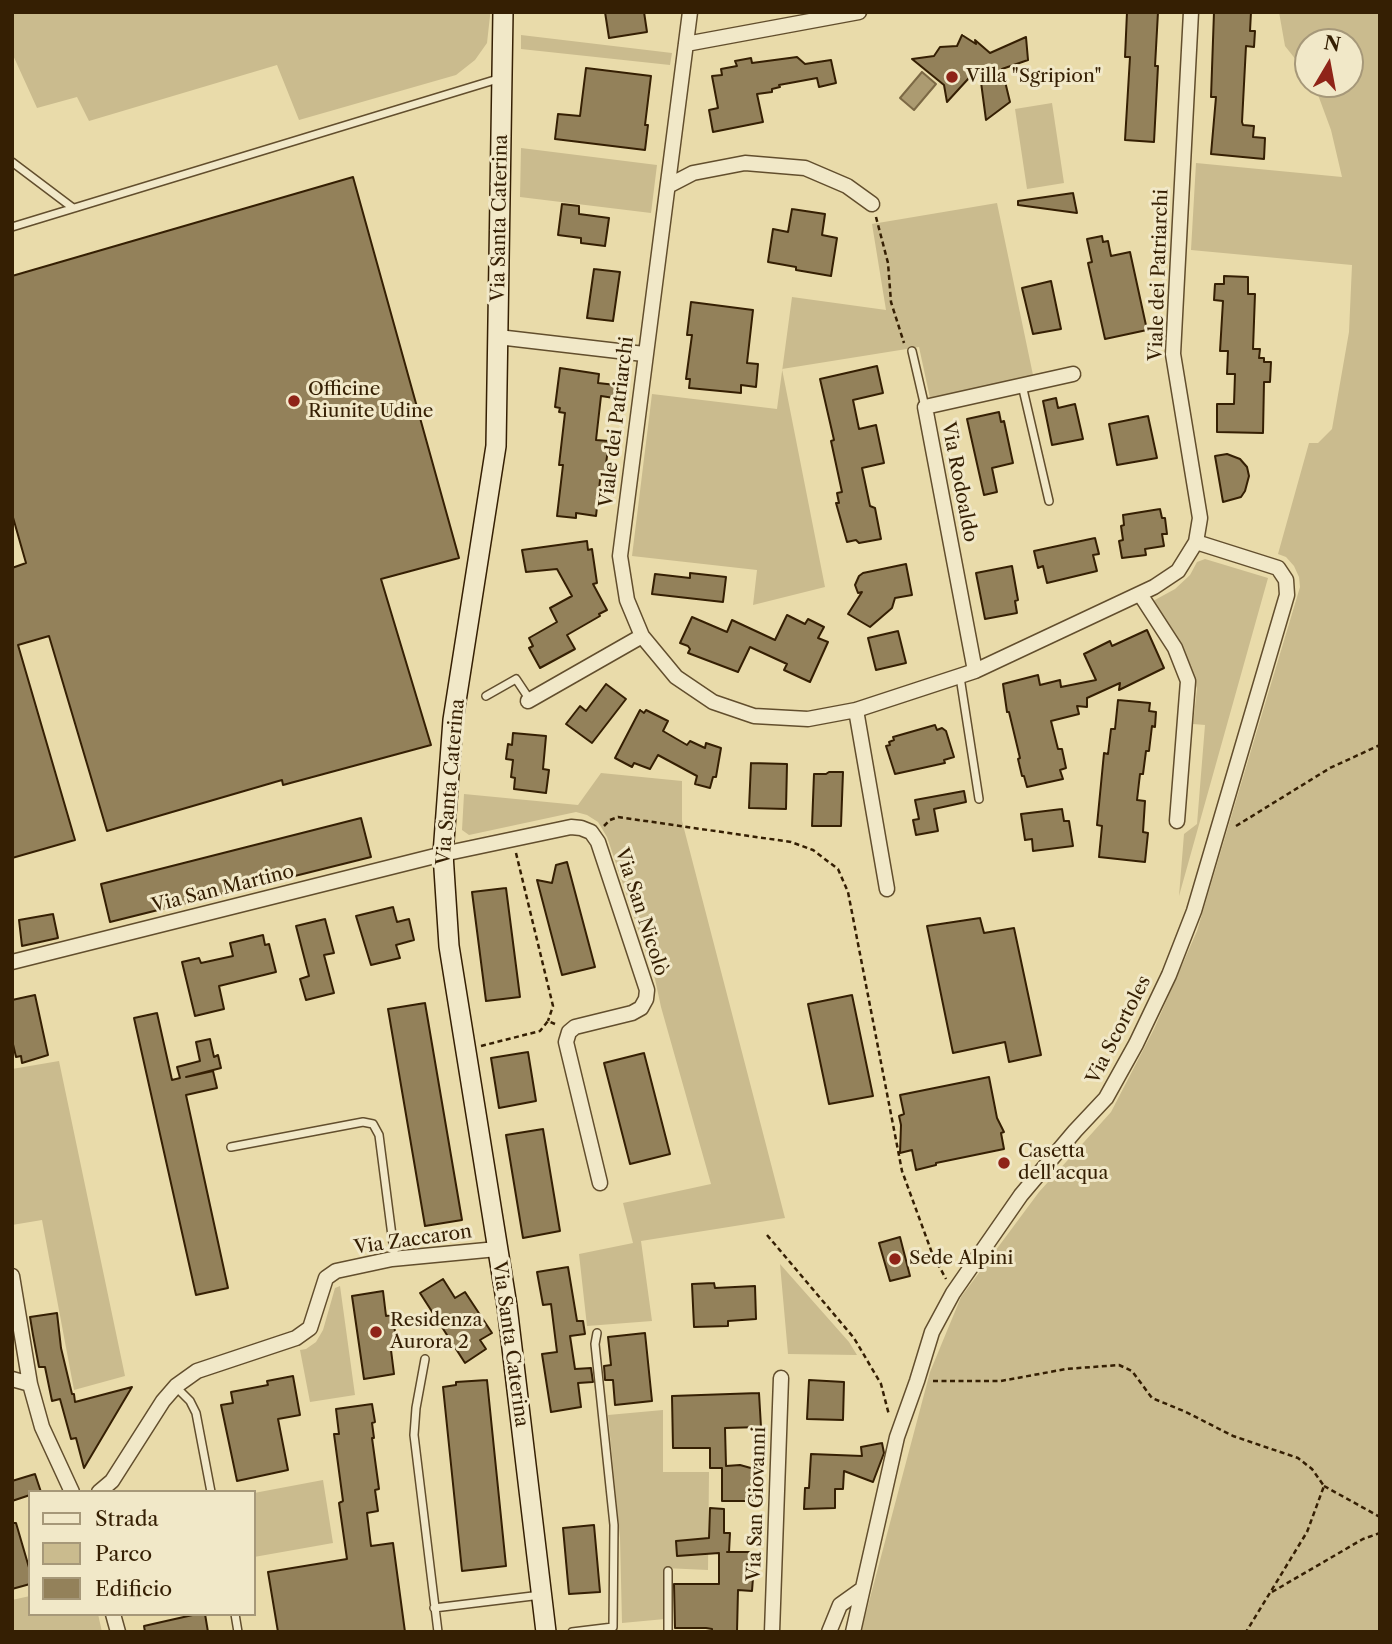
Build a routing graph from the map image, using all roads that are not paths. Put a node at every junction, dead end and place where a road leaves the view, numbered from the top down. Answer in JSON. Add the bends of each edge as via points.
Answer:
{"nodes":[{"id":1,"x":503,"y":12,"type":"edge"},
{"id":2,"x":690,"y":12,"type":"edge"},
{"id":3,"x":859,"y":12,"type":"edge"},
{"id":4,"x":1191,"y":12,"type":"edge"},
{"id":5,"x":686,"y":44,"type":"junction"},
{"id":6,"x":502,"y":77,"type":"junction"},
{"id":7,"x":12,"y":162,"type":"edge"},
{"id":8,"x":668,"y":186,"type":"junction"},
{"id":9,"x":872,"y":204,"type":"road end"},
{"id":10,"x":74,"y":208,"type":"junction"},
{"id":11,"x":12,"y":227,"type":"edge"},
{"id":12,"x":498,"y":337,"type":"junction"},
{"id":13,"x":912,"y":351,"type":"road end"},
{"id":14,"x":644,"y":354,"type":"junction"},
{"id":15,"x":1073,"y":374,"type":"dead end"},
{"id":16,"x":1022,"y":384,"type":"junction"},
{"id":17,"x":925,"y":407,"type":"junction"},
{"id":18,"x":1049,"y":501,"type":"dead end"},
{"id":19,"x":1196,"y":542,"type":"junction"},
{"id":20,"x":1140,"y":594,"type":"junction"},
{"id":21,"x":642,"y":636,"type":"junction"},
{"id":22,"x":975,"y":671,"type":"junction"},
{"id":23,"x":960,"y":677,"type":"junction"},
{"id":24,"x":486,"y":696,"type":"dead end"},
{"id":25,"x":529,"y":700,"type":"joint"},
{"id":26,"x":856,"y":710,"type":"junction"},
{"id":27,"x":979,"y":799,"type":"dead end"},
{"id":28,"x":1177,"y":821,"type":"dead end"},
{"id":29,"x":443,"y":854,"type":"junction"},
{"id":30,"x":887,"y":889,"type":"dead end"},
{"id":31,"x":12,"y":962,"type":"edge"},
{"id":32,"x":231,"y":1147,"type":"dead end"},
{"id":33,"x":600,"y":1183,"type":"dead end"},
{"id":34,"x":498,"y":1249,"type":"junction"},
{"id":35,"x":396,"y":1259,"type":"junction"},
{"id":36,"x":12,"y":1276,"type":"edge"},
{"id":37,"x":597,"y":1333,"type":"dead end"},
{"id":38,"x":425,"y":1359,"type":"dead end"},
{"id":39,"x":781,"y":1378,"type":"dead end"},
{"id":40,"x":12,"y":1379,"type":"edge"},
{"id":41,"x":30,"y":1384,"type":"junction"},
{"id":42,"x":176,"y":1386,"type":"junction"},
{"id":43,"x":71,"y":1490,"type":"edge"},
{"id":44,"x":102,"y":1490,"type":"edge"},
{"id":45,"x":211,"y":1490,"type":"edge"},
{"id":46,"x":668,"y":1571,"type":"dead end"},
{"id":47,"x":861,"y":1590,"type":"junction"},
{"id":48,"x":542,"y":1595,"type":"junction"},
{"id":49,"x":434,"y":1608,"type":"junction"},
{"id":50,"x":438,"y":1632,"type":"edge"},
{"id":51,"x":546,"y":1632,"type":"edge"},
{"id":52,"x":572,"y":1632,"type":"edge"},
{"id":53,"x":668,"y":1632,"type":"edge"},
{"id":54,"x":772,"y":1632,"type":"edge"},
{"id":55,"x":829,"y":1632,"type":"edge"},
{"id":56,"x":853,"y":1632,"type":"edge"}],
"edges":[{"from":1,"to":6,"type":"street","name":"Via Santa Caterina"},
{"from":2,"to":5,"type":"street","name":"Viale dei Patriarchi"},
{"from":3,"to":5,"type":"street"},
{"from":4,"to":19,"type":"street","name":"Viale dei Patriarchi","via":[[1173,354],[1200,518]]},
{"from":5,"to":8,"type":"street","name":"Viale dei Patriarchi"},
{"from":6,"to":10,"type":"lane"},
{"from":6,"to":12,"type":"street","name":"Via Santa Caterina"},
{"from":7,"to":10,"type":"lane"},
{"from":8,"to":9,"type":"street","via":[[693,173],[745,163],[805,168],[847,186]]},
{"from":8,"to":14,"type":"street","name":"Viale dei Patriarchi"},
{"from":10,"to":11,"type":"lane"},
{"from":12,"to":14,"type":"street"},
{"from":12,"to":29,"type":"street","name":"Via Santa Caterina","via":[[496,446],[453,720]]},
{"from":13,"to":17,"type":"lane"},
{"from":14,"to":21,"type":"street","name":"Viale dei Patriarchi","via":[[620,556],[627,600]]},
{"from":15,"to":16,"type":"street","name":"Via Rodoaldo"},
{"from":16,"to":17,"type":"street","name":"Via Rodoaldo"},
{"from":16,"to":18,"type":"lane"},
{"from":17,"to":22,"type":"street","name":"Via Rodoaldo"},
{"from":19,"to":20,"type":"street","name":"Viale dei Patriarchi","via":[[1178,571]]},
{"from":19,"to":47,"type":"street","name":"Via Scortoles","via":[[1278,568],[1286,580],[1287,595],[1194,911],[1169,975],[1106,1098],[1021,1195],[953,1293],[932,1332],[897,1437]]},
{"from":20,"to":22,"type":"street","name":"Viale dei Patriarchi"},
{"from":20,"to":28,"type":"street","via":[[1175,648],[1188,681]]},
{"from":21,"to":25,"type":"street"},
{"from":21,"to":26,"type":"street","name":"Viale dei Patriarchi","via":[[676,677],[713,702],[754,716],[808,719]]},
{"from":22,"to":23,"type":"street","name":"Viale dei Patriarchi"},
{"from":23,"to":26,"type":"street","name":"Viale dei Patriarchi"},
{"from":23,"to":27,"type":"lane"},
{"from":24,"to":25,"type":"lane","via":[[516,679]]},
{"from":26,"to":30,"type":"street"},
{"from":29,"to":31,"type":"street","name":"Via San Martino"},
{"from":29,"to":33,"type":"street","name":"Via San Nicolò","via":[[571,827],[591,832],[598,842],[647,990],[641,1008],[575,1027],[566,1042]]},
{"from":29,"to":34,"type":"street","name":"Via Santa Caterina","via":[[449,946]]},
{"from":32,"to":35,"type":"lane","via":[[363,1122],[373,1124],[379,1135]]},
{"from":34,"to":35,"type":"street","name":"Via Zaccaron"},
{"from":34,"to":48,"type":"street","name":"Via Santa Caterina"},
{"from":35,"to":42,"type":"street","name":"Via Zaccaron","via":[[336,1271],[326,1278],[310,1328],[296,1338],[197,1371]]},
{"from":36,"to":41,"type":"street"},
{"from":37,"to":52,"type":"lane","via":[[614,1525],[613,1627]]},
{"from":38,"to":49,"type":"lane","via":[[414,1435]]},
{"from":39,"to":54,"type":"street","name":"Via San Giovanni"},
{"from":40,"to":41,"type":"street"},
{"from":41,"to":43,"type":"street","via":[[42,1427]]},
{"from":42,"to":44,"type":"street","name":"Via Zaccaron","via":[[112,1482]]},
{"from":42,"to":45,"type":"lane","via":[[196,1413]]},
{"from":46,"to":53,"type":"lane"},
{"from":47,"to":55,"type":"street","via":[[840,1605]]},
{"from":47,"to":56,"type":"street","name":"Via Scortoles"},
{"from":48,"to":49,"type":"lane"},
{"from":48,"to":51,"type":"street","name":"Via Santa Caterina"},
{"from":49,"to":50,"type":"lane"}]}
